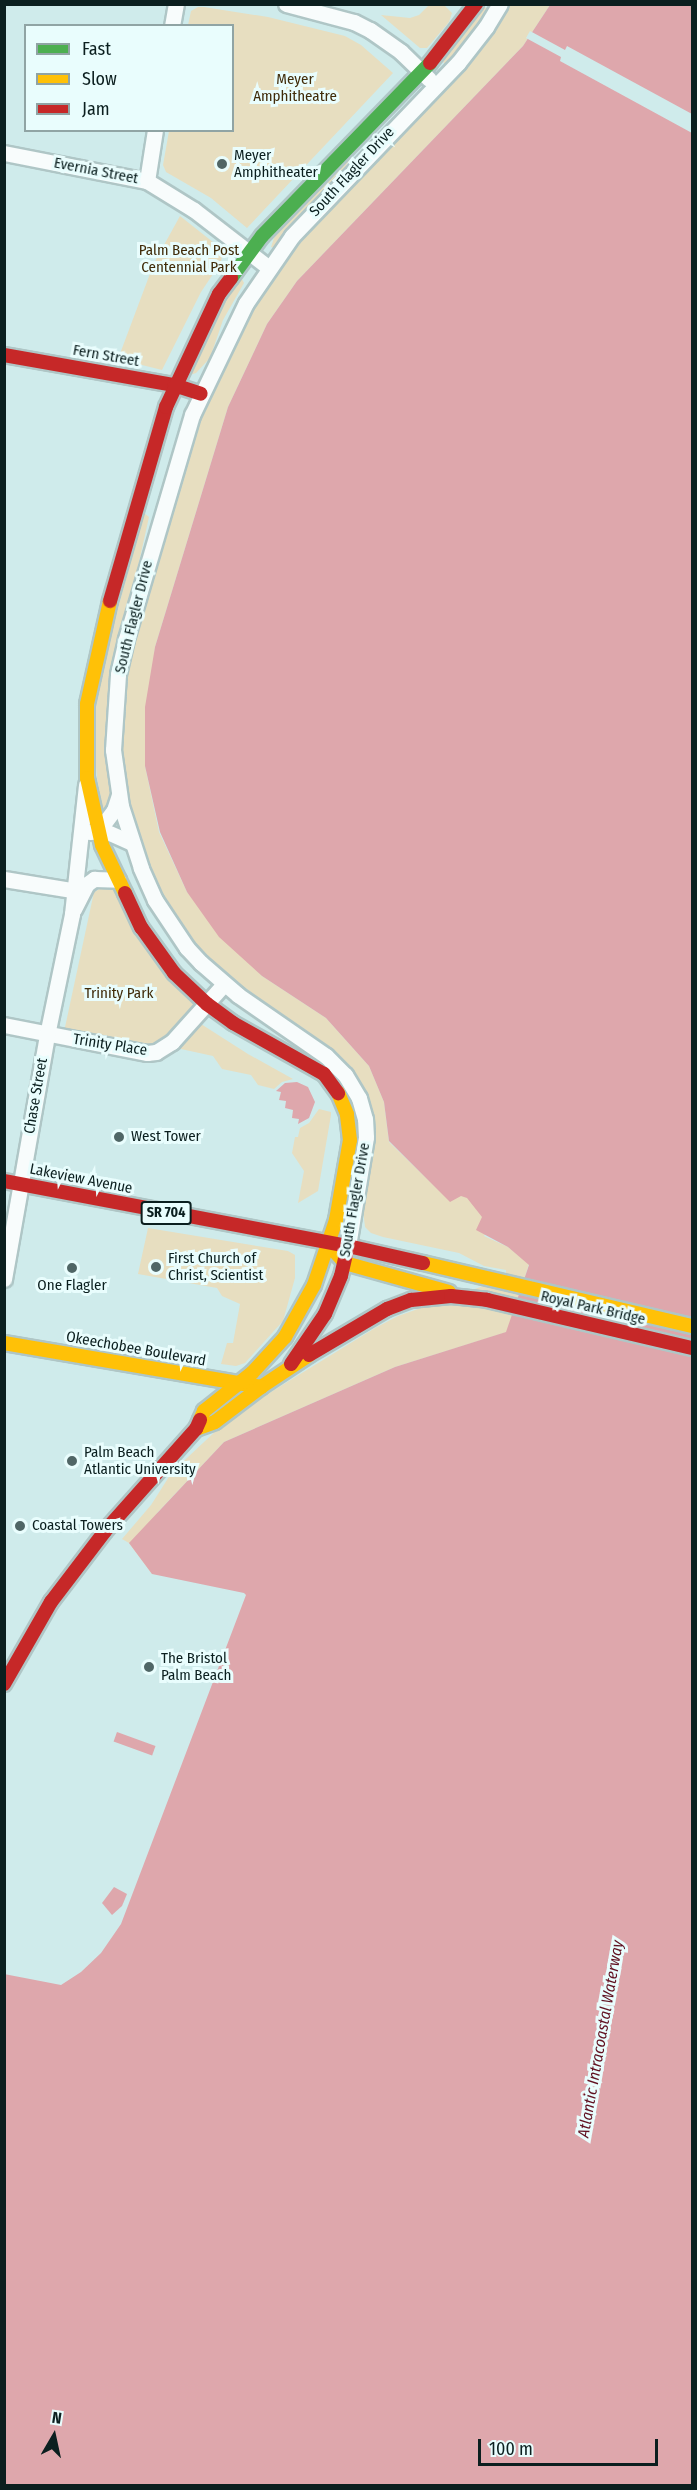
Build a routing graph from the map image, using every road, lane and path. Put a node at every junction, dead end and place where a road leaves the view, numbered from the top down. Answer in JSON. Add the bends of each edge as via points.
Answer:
{"nodes":[{"id":1,"x":176,"y":4,"type":"edge"},
{"id":2,"x":286,"y":4,"type":"edge"},
{"id":3,"x":500,"y":4,"type":"edge"},
{"id":4,"x":471,"y":7,"type":"edge"},
{"id":5,"x":172,"y":24,"type":"edge"},
{"id":6,"x":423,"y":73,"type":"junction"},
{"id":7,"x":435,"y":85,"type":"junction"},
{"id":8,"x":155,"y":132,"type":"edge"},
{"id":9,"x":4,"y":153,"type":"edge"},
{"id":10,"x":147,"y":181,"type":"junction"},
{"id":11,"x":249,"y":251,"type":"junction"},
{"id":12,"x":269,"y":268,"type":"junction"},
{"id":13,"x":4,"y":355,"type":"edge"},
{"id":14,"x":174,"y":385,"type":"junction"},
{"id":15,"x":201,"y":394,"type":"junction"},
{"id":16,"x":87,"y":778,"type":"junction"},
{"id":17,"x":120,"y":795,"type":"junction"},
{"id":18,"x":99,"y":830,"type":"junction"},
{"id":19,"x":81,"y":834,"type":"junction"},
{"id":20,"x":132,"y":843,"type":"junction"},
{"id":21,"x":4,"y":879,"type":"edge"},
{"id":22,"x":118,"y":880,"type":"junction"},
{"id":23,"x":72,"y":890,"type":"junction"},
{"id":24,"x":72,"y":914,"type":"junction"},
{"id":25,"x":224,"y":984,"type":"junction"},
{"id":26,"x":207,"y":1004,"type":"junction"},
{"id":27,"x":4,"y":1025,"type":"edge"},
{"id":28,"x":47,"y":1035,"type":"junction"},
{"id":29,"x":4,"y":1181,"type":"edge"},
{"id":30,"x":21,"y":1184,"type":"junction"},
{"id":31,"x":328,"y":1245,"type":"junction"},
{"id":32,"x":348,"y":1246,"type":"junction"},
{"id":33,"x":345,"y":1263,"type":"junction"},
{"id":34,"x":4,"y":1279,"type":"edge"},
{"id":35,"x":492,"y":1279,"type":"joint"},
{"id":36,"x":464,"y":1296,"type":"junction"},
{"id":37,"x":693,"y":1326,"type":"edge"},
{"id":38,"x":4,"y":1343,"type":"edge"},
{"id":39,"x":693,"y":1348,"type":"edge"},
{"id":40,"x":288,"y":1367,"type":"junction"},
{"id":41,"x":239,"y":1384,"type":"junction"},
{"id":42,"x":261,"y":1387,"type":"junction"},
{"id":43,"x":196,"y":1429,"type":"junction"},
{"id":44,"x":4,"y":1684,"type":"edge"}],
"edges":[{"from":1,"to":5,"type":"street"},
{"from":2,"to":6,"type":"street","via":[[362,26],[401,52]]},
{"from":3,"to":7,"type":"street","name":"South Flagler Drive","via":[[458,63]]},
{"from":4,"to":6,"type":"street","name":"South Flagler Drive"},
{"from":6,"to":7,"type":"street"},
{"from":6,"to":11,"type":"street","name":"South Flagler Drive"},
{"from":7,"to":12,"type":"street","name":"South Flagler Drive","via":[[292,236]]},
{"from":8,"to":10,"type":"street"},
{"from":9,"to":10,"type":"street","name":"Evernia Street"},
{"from":10,"to":11,"type":"street","name":"Evernia Street"},
{"from":11,"to":12,"type":"street","name":"Evernia Street"},
{"from":11,"to":14,"type":"street","name":"South Flagler Drive","via":[[219,294]]},
{"from":12,"to":15,"type":"street","name":"South Flagler Drive","via":[[228,337]]},
{"from":13,"to":14,"type":"street","name":"Fern Street"},
{"from":14,"to":15,"type":"street","name":"Fern Street"},
{"from":14,"to":16,"type":"street","name":"South Flagler Drive","via":[[132,519],[92,668],[85,734]]},
{"from":15,"to":17,"type":"street","name":"South Flagler Drive","via":[[118,674],[113,729]]},
{"from":16,"to":18,"type":"street","name":"South Flagler Drive"},
{"from":16,"to":19,"type":"street","name":"Chase Street"},
{"from":17,"to":18,"type":"street"},
{"from":17,"to":20,"type":"street","name":"South Flagler Drive"},
{"from":18,"to":19,"type":"street"},
{"from":18,"to":20,"type":"street"},
{"from":18,"to":22,"type":"street","name":"South Flagler Drive"},
{"from":19,"to":23,"type":"street","name":"Chase Street"},
{"from":20,"to":25,"type":"street","name":"South Flagler Drive","via":[[148,886],[167,920],[187,948]]},
{"from":21,"to":23,"type":"street"},
{"from":22,"to":24,"type":"street","name":"Chase Street","via":[[94,879]]},
{"from":22,"to":26,"type":"street","name":"South Flagler Drive","via":[[158,953]]},
{"from":23,"to":24,"type":"street","name":"Chase Street"},
{"from":24,"to":28,"type":"street","name":"Chase Street"},
{"from":25,"to":26,"type":"street","name":"Trinity Place"},
{"from":25,"to":32,"type":"street","name":"South Flagler Drive","via":[[326,1056],[345,1075],[359,1098],[366,1137]]},
{"from":26,"to":28,"type":"street","name":"Trinity Place","via":[[172,1042],[156,1052]]},
{"from":26,"to":31,"type":"street","name":"South Flagler Drive","via":[[324,1074],[342,1099],[350,1140]]},
{"from":27,"to":28,"type":"street","name":"Trinity Place"},
{"from":28,"to":30,"type":"street","name":"Chase Street"},
{"from":29,"to":30,"type":"street","name":"Lakeview Avenue","number":"SR 704"},
{"from":30,"to":31,"type":"street","name":"Lakeview Avenue","number":"SR 704"},
{"from":30,"to":34,"type":"street","name":"Chase Street"},
{"from":31,"to":32,"type":"street","name":"Lakeview Avenue","number":"SR 704"},
{"from":31,"to":33,"type":"street"},
{"from":31,"to":41,"type":"street","name":"South Flagler Drive","via":[[314,1285],[292,1327],[264,1363]]},
{"from":32,"to":33,"type":"street","name":"South Flagler Drive"},
{"from":32,"to":35,"type":"street","name":"Lakeview Avenue","number":"SR 704"},
{"from":33,"to":36,"type":"street"},
{"from":33,"to":40,"type":"street","name":"South Flagler Drive","via":[[319,1327]]},
{"from":35,"to":37,"type":"street","name":"Royal Park Bridge","number":"SR 704"},
{"from":36,"to":39,"type":"street","name":"Royal Park Bridge"},
{"from":36,"to":40,"type":"street","via":[[431,1297],[393,1306]]},
{"from":38,"to":41,"type":"street","name":"Okeechobee Boulevard"},
{"from":40,"to":42,"type":"street","name":"South Flagler Drive"},
{"from":41,"to":42,"type":"street","name":"Okeechobee Boulevard"},
{"from":41,"to":43,"type":"street","name":"South Flagler Drive","via":[[204,1411]]},
{"from":42,"to":43,"type":"street","name":"South Flagler Drive","via":[[215,1422]]},
{"from":43,"to":44,"type":"street","name":"South Flagler Drive","via":[[147,1481],[67,1578]]}]}
